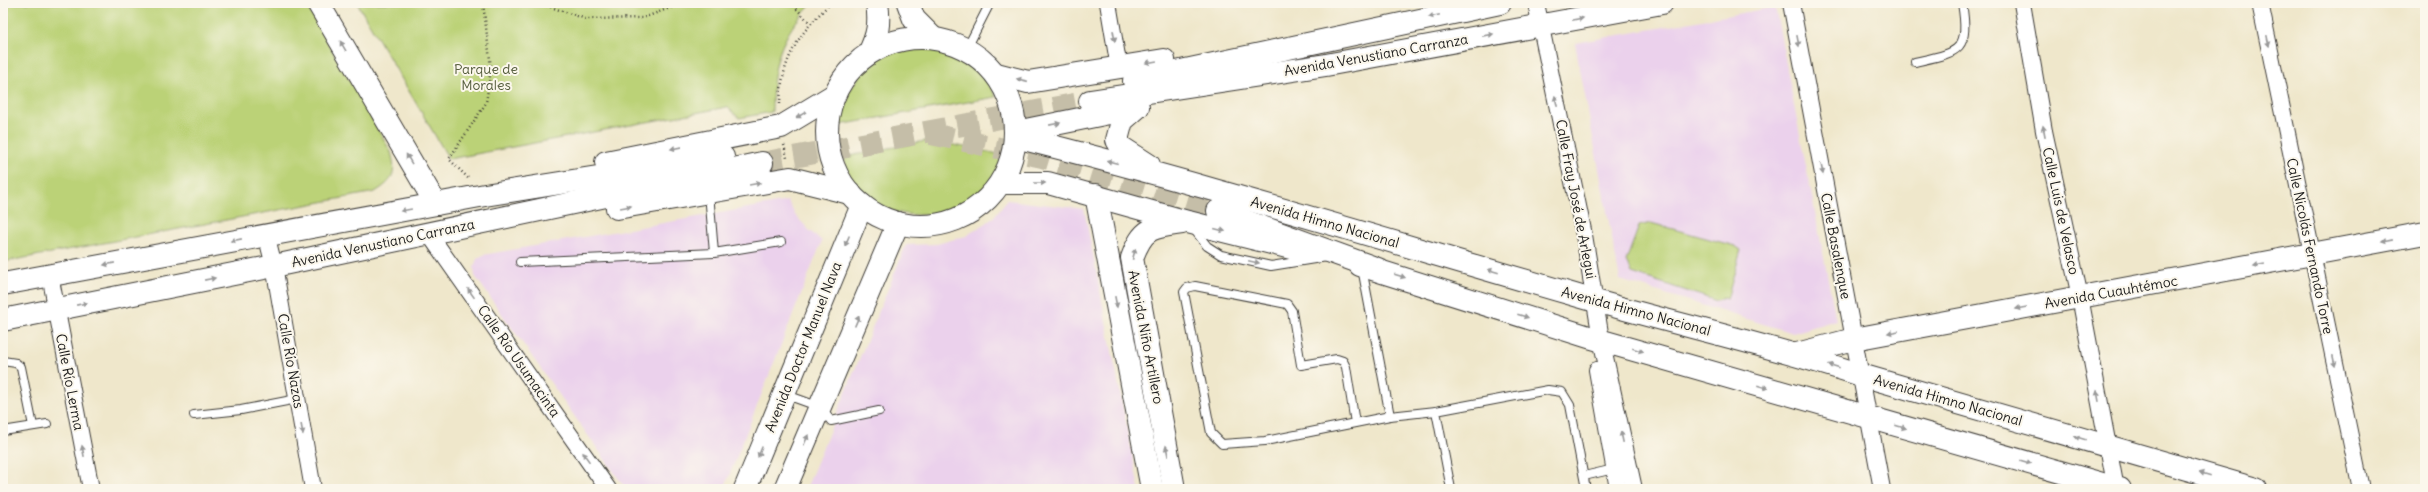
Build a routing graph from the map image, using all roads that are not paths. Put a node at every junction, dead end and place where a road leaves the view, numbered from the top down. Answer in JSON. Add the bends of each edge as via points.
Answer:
{"nodes":[{"id":1,"x":318,"y":3,"type":"edge"},
{"id":2,"x":877,"y":3,"type":"edge"},
{"id":3,"x":908,"y":3,"type":"edge"},
{"id":4,"x":1108,"y":3,"type":"edge"},
{"id":5,"x":1500,"y":3,"type":"edge"},
{"id":6,"x":1536,"y":3,"type":"edge"},
{"id":7,"x":1662,"y":3,"type":"edge"},
{"id":8,"x":1791,"y":3,"type":"edge"},
{"id":9,"x":1962,"y":3,"type":"edge"},
{"id":10,"x":2022,"y":3,"type":"edge"},
{"id":11,"x":2260,"y":3,"type":"edge"},
{"id":12,"x":989,"y":5,"type":"dead end"},
{"id":13,"x":1540,"y":26,"type":"junction"},
{"id":14,"x":932,"y":37,"type":"junction"},
{"id":15,"x":1328,"y":38,"type":"junction"},
{"id":16,"x":966,"y":50,"type":"junction"},
{"id":17,"x":869,"y":53,"type":"junction"},
{"id":18,"x":1915,"y":62,"type":"dead end"},
{"id":19,"x":1326,"y":65,"type":"junction"},
{"id":20,"x":1119,"y":68,"type":"junction"},
{"id":21,"x":996,"y":74,"type":"junction"},
{"id":22,"x":834,"y":95,"type":"junction"},
{"id":23,"x":1138,"y":107,"type":"junction"},
{"id":24,"x":1016,"y":134,"type":"junction"},
{"id":25,"x":1173,"y":178,"type":"junction"},
{"id":26,"x":1001,"y":183,"type":"junction"},
{"id":27,"x":709,"y":192,"type":"junction"},
{"id":28,"x":486,"y":195,"type":"junction"},
{"id":29,"x":1096,"y":195,"type":"junction"},
{"id":30,"x":856,"y":199,"type":"junction"},
{"id":31,"x":436,"y":204,"type":"junction"},
{"id":32,"x":1218,"y":211,"type":"tunnel mouth"},
{"id":33,"x":504,"y":217,"type":"junction"},
{"id":34,"x":1188,"y":222,"type":"junction"},
{"id":35,"x":898,"y":223,"type":"junction"},
{"id":36,"x":2425,"y":233,"type":"edge"},
{"id":37,"x":266,"y":234,"type":"junction"},
{"id":38,"x":429,"y":234,"type":"junction"},
{"id":39,"x":781,"y":242,"type":"dead end"},
{"id":40,"x":714,"y":254,"type":"junction"},
{"id":41,"x":2312,"y":255,"type":"junction"},
{"id":42,"x":520,"y":262,"type":"dead end"},
{"id":43,"x":274,"y":266,"type":"junction"},
{"id":44,"x":1370,"y":267,"type":"junction"},
{"id":45,"x":50,"y":275,"type":"junction"},
{"id":46,"x":3,"y":284,"type":"edge"},
{"id":47,"x":2080,"y":297,"type":"junction"},
{"id":48,"x":1590,"y":299,"type":"junction"},
{"id":49,"x":57,"y":309,"type":"junction"},
{"id":50,"x":3,"y":320,"type":"edge"},
{"id":51,"x":1596,"y":339,"type":"junction"},
{"id":52,"x":1854,"y":339,"type":"junction"},
{"id":53,"x":1797,"y":354,"type":"junction"},
{"id":54,"x":3,"y":361,"type":"edge"},
{"id":55,"x":1861,"y":375,"type":"junction"},
{"id":56,"x":784,"y":394,"type":"junction"},
{"id":57,"x":297,"y":399,"type":"junction"},
{"id":58,"x":820,"y":407,"type":"junction"},
{"id":59,"x":879,"y":411,"type":"dead end"},
{"id":60,"x":1436,"y":411,"type":"junction"},
{"id":61,"x":194,"y":415,"type":"dead end"},
{"id":62,"x":1390,"y":416,"type":"junction"},
{"id":63,"x":1869,"y":418,"type":"junction"},
{"id":64,"x":1355,"y":423,"type":"junction"},
{"id":65,"x":47,"y":424,"type":"dead end"},
{"id":66,"x":33,"y":426,"type":"junction"},
{"id":67,"x":3,"y":431,"type":"edge"},
{"id":68,"x":2107,"y":445,"type":"junction"},
{"id":69,"x":1622,"y":469,"type":"junction"},
{"id":70,"x":1584,"y":476,"type":"junction"},
{"id":71,"x":91,"y":489,"type":"edge"},
{"id":72,"x":313,"y":489,"type":"edge"},
{"id":73,"x":608,"y":489,"type":"edge"},
{"id":74,"x":745,"y":489,"type":"edge"},
{"id":75,"x":785,"y":489,"type":"edge"},
{"id":76,"x":1152,"y":489,"type":"edge"},
{"id":77,"x":1174,"y":489,"type":"edge"},
{"id":78,"x":1451,"y":489,"type":"edge"},
{"id":79,"x":1586,"y":489,"type":"edge"},
{"id":80,"x":1618,"y":489,"type":"edge"},
{"id":81,"x":1634,"y":489,"type":"edge"},
{"id":82,"x":1882,"y":489,"type":"edge"},
{"id":83,"x":2117,"y":489,"type":"edge"},
{"id":84,"x":2256,"y":489,"type":"edge"},
{"id":85,"x":2361,"y":489,"type":"edge"}],
"edges":[{"from":31,"to":1,"type":"main road","one_way":true},
{"from":2,"to":17,"type":"main road","via":[[878,36]]},
{"from":3,"to":14,"type":"main road","via":[[914,19]]},
{"from":4,"to":20,"type":"street","one_way":true},
{"from":5,"to":15,"type":"main road","name":"Avenida Venustiano Carranza","one_way":true},
{"from":6,"to":13,"type":"street","name":"Calle Fray José de Arlegui"},
{"from":13,"to":7,"type":"main road","name":"Avenida Venustiano Carranza","one_way":true},
{"from":8,"to":52,"type":"street","name":"Calle Basalenque","one_way":true},
{"from":9,"to":18,"type":"lane","via":[[1965,26],[1962,43],[1951,53]]},
{"from":47,"to":10,"type":"street","name":"Calle Luis de Velasco","one_way":true,"via":[[2044,131]]},
{"from":11,"to":41,"type":"street","name":"Calle Nicolás Fernando Torre","one_way":true},
{"from":12,"to":16,"type":"lane"},
{"from":19,"to":13,"type":"main road","name":"Avenida Venustiano Carranza","one_way":true},
{"from":48,"to":13,"type":"street","name":"Calle Fray José de Arlegui","one_way":true},
{"from":14,"to":16,"type":"main road","via":[[949,41]]},
{"from":14,"to":17,"type":"main road","via":[[894,41]]},
{"from":15,"to":19,"type":"main road","name":"Avenida Venustiano Carranza","via":[[1089,96]]},
{"from":15,"to":20,"type":"main road","one_way":true,"via":[[1258,43]]},
{"from":16,"to":21,"type":"main road","via":[[975,54]]},
{"from":17,"to":22,"type":"main road","via":[[849,71]]},
{"from":19,"to":23,"type":"main road","via":[[1263,85]]},
{"from":20,"to":21,"type":"main road","one_way":true,"via":[[1028,82]]},
{"from":21,"to":24,"type":"main road","via":[[1011,101]]},
{"from":22,"to":28,"type":"main road","one_way":true,"via":[[781,127],[554,172]]},
{"from":22,"to":30,"type":"main road","via":[[827,120],[828,147],[836,172]]},
{"from":24,"to":23,"type":"main road","one_way":true},
{"from":23,"to":25,"type":"main road","via":[[1122,121],[1117,140],[1121,147]]},
{"from":25,"to":24,"type":"main road","name":"Avenida Himno Nacional","one_way":true},
{"from":24,"to":26,"type":"main road","via":[[1012,161]]},
{"from":48,"to":25,"type":"main road","name":"Avenida Himno Nacional","one_way":true},
{"from":26,"to":29,"type":"main road","one_way":true,"via":[[1048,183]]},
{"from":26,"to":35,"type":"main road","via":[[982,205],[956,220],[927,226]]},
{"from":27,"to":30,"type":"main road","one_way":true,"via":[[790,178]]},
{"from":33,"to":27,"type":"main road","one_way":true,"via":[[561,218]]},
{"from":27,"to":40,"type":"lane"},
{"from":28,"to":31,"type":"main road","name":"Avenida Venustiano Carranza"},
{"from":28,"to":33,"type":"main road","name":"Avenida Venustiano Carranza","via":[[762,157]]},
{"from":29,"to":34,"type":"main road"},
{"from":29,"to":76,"type":"main road","name":"Avenida Niño Artillero","one_way":true},
{"from":30,"to":35,"type":"main road","via":[[879,216]]},
{"from":30,"to":56,"type":"main road","name":"Avenida Doctor Manuel Nava","one_way":true},
{"from":31,"to":37,"type":"main road","name":"Avenida Venustiano Carranza","one_way":true},
{"from":32,"to":44,"type":"main road"},
{"from":33,"to":38,"type":"main road","name":"Avenida Venustiano Carranza"},
{"from":34,"to":44,"type":"main road","one_way":true},
{"from":77,"to":34,"type":"main road","name":"Avenida Niño Artillero","one_way":true,"via":[[1132,258],[1139,240],[1146,231],[1157,226]]},
{"from":58,"to":35,"type":"main road","one_way":true},
{"from":36,"to":41,"type":"main road","name":"Avenida Cuauhtémoc","one_way":true},
{"from":37,"to":43,"type":"street","name":"Calle Río Nazas"},
{"from":37,"to":45,"type":"main road","name":"Avenida Venustiano Carranza","one_way":true},
{"from":38,"to":43,"type":"main road","name":"Avenida Venustiano Carranza"},
{"from":73,"to":38,"type":"street","name":"Calle Río Usumacinta","one_way":true},
{"from":39,"to":40,"type":"lane"},
{"from":40,"to":42,"type":"lane"},
{"from":41,"to":47,"type":"main road","name":"Avenida Cuauhtémoc","one_way":true},
{"from":41,"to":85,"type":"street","name":"Calle Nicolás Fernando Torre","one_way":true},
{"from":49,"to":43,"type":"main road","name":"Avenida Venustiano Carranza","one_way":true},
{"from":43,"to":57,"type":"street","name":"Calle Río Nazas"},
{"from":44,"to":51,"type":"main road","one_way":true},
{"from":44,"to":62,"type":"lane"},
{"from":45,"to":46,"type":"main road","name":"Avenida Venustiano Carranza"},
{"from":45,"to":49,"type":"street","name":"Calle Río Lerma"},
{"from":47,"to":52,"type":"main road","name":"Avenida Cuauhtémoc","one_way":true},
{"from":68,"to":47,"type":"street","name":"Calle Luis de Velasco","one_way":true},
{"from":48,"to":51,"type":"street","name":"Calle Fray José de Arlegui"},
{"from":48,"to":53,"type":"main road","name":"Avenida Himno Nacional"},
{"from":49,"to":50,"type":"main road","name":"Avenida Venustiano Carranza"},
{"from":71,"to":49,"type":"street","name":"Calle Río Lerma","one_way":true},
{"from":51,"to":63,"type":"main road","one_way":true},
{"from":51,"to":69,"type":"street","name":"Calle Fray José de Arlegui"},
{"from":52,"to":53,"type":"main road","name":"Avenida Cuauhtémoc"},
{"from":52,"to":55,"type":"street","name":"Calle Basalenque"},
{"from":55,"to":53,"type":"main road","name":"Avenida Himno Nacional","one_way":true},
{"from":54,"to":66,"type":"lane","via":[[16,363],[21,368]]},
{"from":55,"to":63,"type":"street","name":"Calle Basalenque"},
{"from":68,"to":55,"type":"main road","name":"Avenida Himno Nacional","one_way":true},
{"from":56,"to":58,"type":"lane"},
{"from":56,"to":74,"type":"main road","name":"Avenida Doctor Manuel Nava","one_way":true},
{"from":57,"to":61,"type":"lane","via":[[241,410]]},
{"from":57,"to":72,"type":"street","name":"Calle Río Nazas","one_way":true},
{"from":58,"to":59,"type":"lane","via":[[831,421]]},
{"from":75,"to":58,"type":"main road","one_way":true},
{"from":60,"to":62,"type":"lane"},
{"from":60,"to":70,"type":"lane","via":[[1548,390],[1562,392],[1570,405]]},
{"from":60,"to":78,"type":"lane"},
{"from":62,"to":64,"type":"lane"},
{"from":63,"to":82,"type":"street","name":"Calle Basalenque"},
{"from":63,"to":83,"type":"main road","one_way":true},
{"from":64,"to":64,"type":"lane","via":[[1266,441],[1222,444],[1216,440],[1211,433],[1184,292],[1187,288],[1195,286],[1287,304],[1292,311],[1301,365],[1343,360]]},
{"from":65,"to":66,"type":"lane"},
{"from":66,"to":67,"type":"lane"},
{"from":68,"to":83,"type":"street","name":"Calle Luis de Velasco"},
{"from":84,"to":68,"type":"main road","name":"Avenida Himno Nacional","one_way":true},
{"from":69,"to":70,"type":"lane"},
{"from":69,"to":80,"type":"street","name":"Calle Fray José de Arlegui"},
{"from":69,"to":81,"type":"street","name":"Calle Fray José de Arlegui"},
{"from":70,"to":79,"type":"lane"}]}
